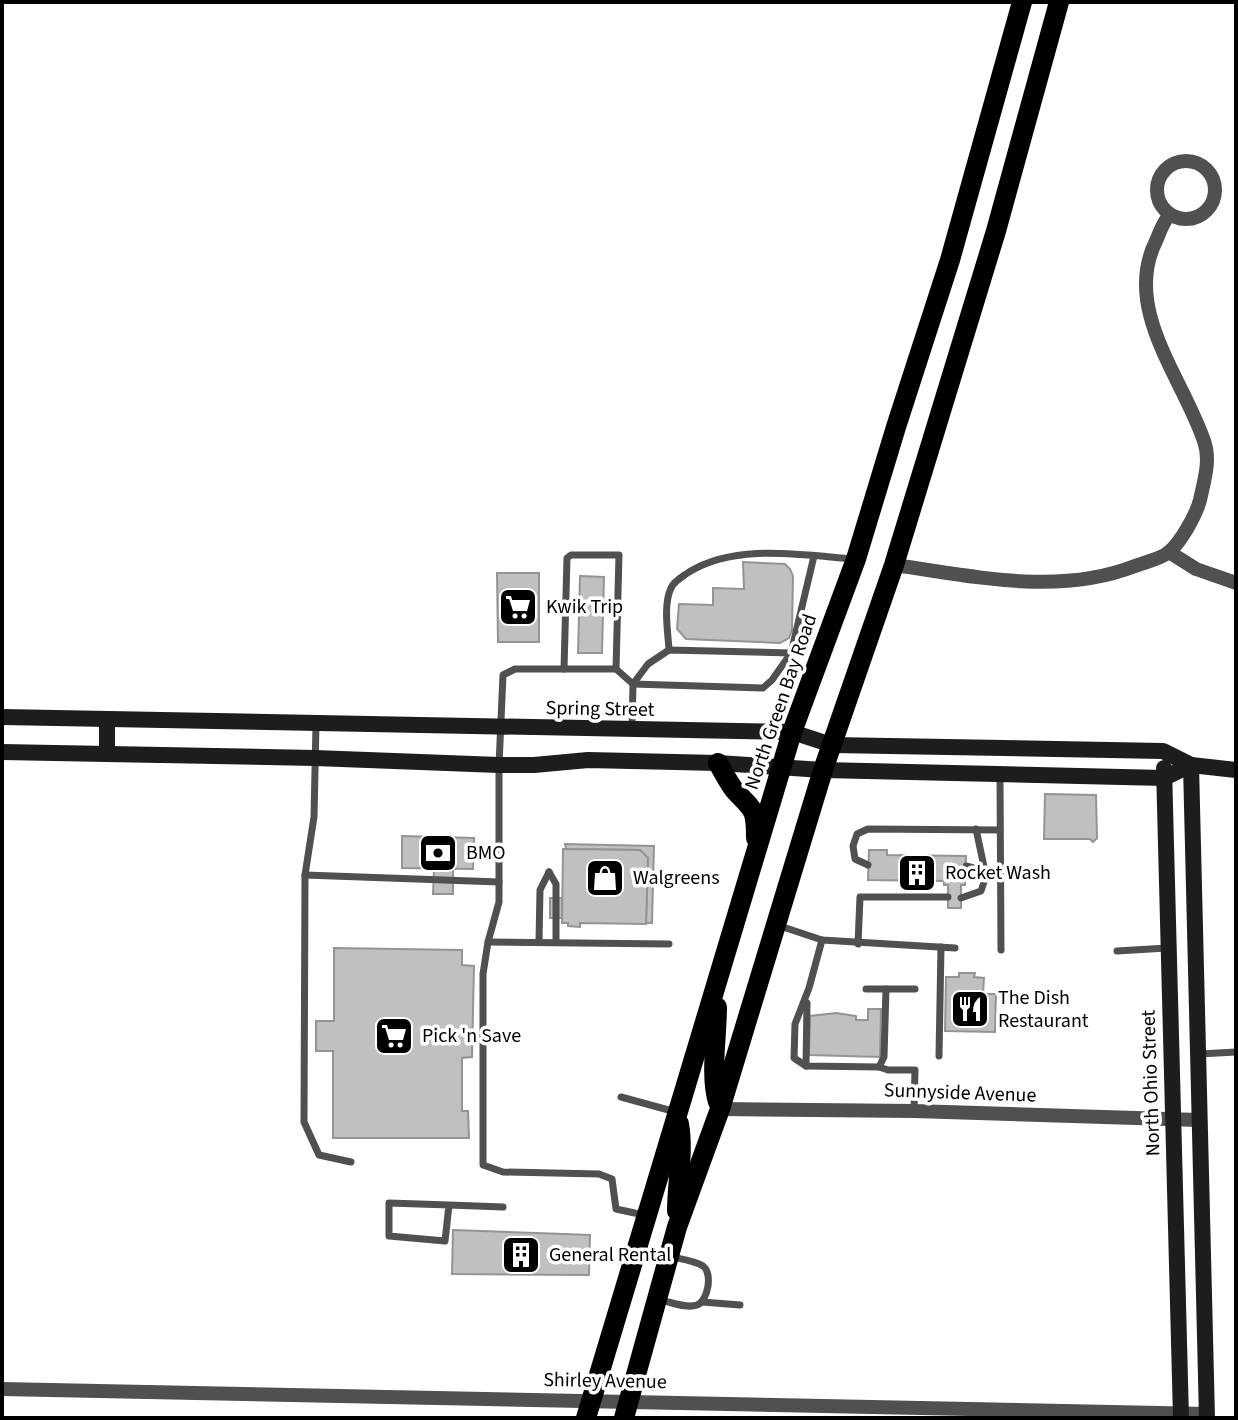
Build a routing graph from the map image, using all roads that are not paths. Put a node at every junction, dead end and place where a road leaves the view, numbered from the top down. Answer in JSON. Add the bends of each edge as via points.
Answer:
{"nodes":[{"id":1,"x":1022,"y":2,"type":"edge"},
{"id":2,"x":1059,"y":2,"type":"edge"},
{"id":3,"x":1170,"y":215,"type":"junction"},
{"id":4,"x":1169,"y":552,"type":"junction"},
{"id":5,"x":814,"y":556,"type":"junction"},
{"id":6,"x":856,"y":559,"type":"junction"},
{"id":7,"x":894,"y":565,"type":"junction"},
{"id":8,"x":1236,"y":583,"type":"edge"},
{"id":9,"x":669,"y":650,"type":"junction"},
{"id":10,"x":791,"y":653,"type":"junction"},
{"id":11,"x":564,"y":669,"type":"junction"},
{"id":12,"x":616,"y":669,"type":"junction"},
{"id":13,"x":633,"y":684,"type":"junction"},
{"id":14,"x":2,"y":717,"type":"edge"},
{"id":15,"x":107,"y":719,"type":"junction"},
{"id":16,"x":316,"y":724,"type":"junction"},
{"id":17,"x":500,"y":728,"type":"junction"},
{"id":18,"x":632,"y":730,"type":"junction"},
{"id":19,"x":792,"y":732,"type":"junction"},
{"id":20,"x":832,"y":745,"type":"junction"},
{"id":21,"x":1163,"y":751,"type":"junction"},
{"id":22,"x":2,"y":752,"type":"edge"},
{"id":23,"x":107,"y":754,"type":"junction"},
{"id":24,"x":315,"y":758,"type":"junction"},
{"id":25,"x":718,"y":763,"type":"junction"},
{"id":26,"x":499,"y":765,"type":"junction"},
{"id":27,"x":1191,"y":765,"type":"junction"},
{"id":28,"x":783,"y":767,"type":"junction"},
{"id":29,"x":823,"y":770,"type":"junction"},
{"id":30,"x":1236,"y":770,"type":"edge"},
{"id":31,"x":1000,"y":774,"type":"junction"},
{"id":32,"x":1164,"y":778,"type":"junction"},
{"id":33,"x":976,"y":829,"type":"junction"},
{"id":34,"x":1000,"y":830,"type":"junction"},
{"id":35,"x":756,"y":853,"type":"junction"},
{"id":36,"x":1166,"y":862,"type":"junction"},
{"id":37,"x":1193,"y":862,"type":"junction"},
{"id":38,"x":868,"y":865,"type":"dead end"},
{"id":39,"x":966,"y":866,"type":"dead end"},
{"id":40,"x":305,"y":875,"type":"junction"},
{"id":41,"x":986,"y":876,"type":"junction"},
{"id":42,"x":499,"y":882,"type":"junction"},
{"id":43,"x":948,"y":897,"type":"dead end"},
{"id":44,"x":961,"y":898,"type":"dead end"},
{"id":45,"x":775,"y":925,"type":"junction"},
{"id":46,"x":822,"y":940,"type":"junction"},
{"id":47,"x":539,"y":941,"type":"junction"},
{"id":48,"x":556,"y":941,"type":"junction"},
{"id":49,"x":488,"y":942,"type":"junction"},
{"id":50,"x":669,"y":944,"type":"dead end"},
{"id":51,"x":858,"y":944,"type":"junction"},
{"id":52,"x":1195,"y":944,"type":"junction"},
{"id":53,"x":941,"y":947,"type":"junction"},
{"id":54,"x":955,"y":948,"type":"dead end"},
{"id":55,"x":1168,"y":948,"type":"junction"},
{"id":56,"x":1001,"y":950,"type":"dead end"},
{"id":57,"x":1117,"y":951,"type":"dead end"},
{"id":58,"x":809,"y":988,"type":"junction"},
{"id":59,"x":820,"y":989,"type":"dead end"},
{"id":60,"x":866,"y":989,"type":"dead end"},
{"id":61,"x":886,"y":989,"type":"junction"},
{"id":62,"x":915,"y":989,"type":"dead end"},
{"id":63,"x":716,"y":991,"type":"junction"},
{"id":64,"x":1236,"y":1052,"type":"edge"},
{"id":65,"x":1197,"y":1054,"type":"junction"},
{"id":66,"x":939,"y":1056,"type":"dead end"},
{"id":67,"x":879,"y":1067,"type":"junction"},
{"id":68,"x":621,"y":1097,"type":"dead end"},
{"id":69,"x":720,"y":1109,"type":"junction"},
{"id":70,"x":914,"y":1111,"type":"junction"},
{"id":71,"x":677,"y":1113,"type":"junction"},
{"id":72,"x":1172,"y":1120,"type":"junction"},
{"id":73,"x":1199,"y":1120,"type":"junction"},
{"id":74,"x":351,"y":1162,"type":"dead end"},
{"id":75,"x":449,"y":1205,"type":"junction"},
{"id":76,"x":503,"y":1207,"type":"dead end"},
{"id":77,"x":649,"y":1216,"type":"junction"},
{"id":78,"x":677,"y":1227,"type":"junction"},
{"id":79,"x":670,"y":1256,"type":"junction"},
{"id":80,"x":658,"y":1299,"type":"junction"},
{"id":81,"x":702,"y":1302,"type":"junction"},
{"id":82,"x":740,"y":1305,"type":"dead end"},
{"id":83,"x":2,"y":1389,"type":"edge"},
{"id":84,"x":589,"y":1410,"type":"edge"},
{"id":85,"x":627,"y":1410,"type":"edge"},
{"id":86,"x":1181,"y":1416,"type":"edge"},
{"id":87,"x":1207,"y":1416,"type":"edge"}],
"edges":[{"from":1,"to":6,"type":"main road","name":"North Green Bay Road","via":[[950,260]]},
{"from":2,"to":7,"type":"main road"},
{"from":3,"to":3,"type":"street","via":[[1189,218],[1207,210],[1213,182],[1202,166],[1184,161],[1161,174],[1159,201]]},
{"from":3,"to":4,"type":"street","via":[[1151,250],[1145,273],[1147,300],[1152,324],[1206,443],[1207,469],[1196,515]]},
{"from":4,"to":7,"type":"street","via":[[1114,574],[1061,582],[1011,581]]},
{"from":4,"to":8,"type":"street","via":[[1196,569]]},
{"from":5,"to":6,"type":"lane"},
{"from":5,"to":9,"type":"lane","via":[[718,558],[682,577],[668,595]]},
{"from":5,"to":10,"type":"lane"},
{"from":6,"to":19,"type":"main road","name":"North Green Bay Road"},
{"from":7,"to":20,"type":"main road"},
{"from":9,"to":10,"type":"lane"},
{"from":9,"to":13,"type":"lane","via":[[648,664]]},
{"from":10,"to":13,"type":"lane","via":[[763,688]]},
{"from":11,"to":12,"type":"lane"},
{"from":11,"to":12,"type":"lane","via":[[567,558],[619,555]]},
{"from":11,"to":17,"type":"lane","via":[[515,669],[503,675]]},
{"from":12,"to":13,"type":"lane"},
{"from":13,"to":18,"type":"lane"},
{"from":14,"to":15,"type":"main road","name":"Spring Street"},
{"from":15,"to":16,"type":"main road","name":"Spring Street"},
{"from":15,"to":23,"type":"main road"},
{"from":16,"to":17,"type":"main road","name":"Spring Street"},
{"from":16,"to":24,"type":"lane"},
{"from":17,"to":18,"type":"main road","name":"Spring Street"},
{"from":17,"to":26,"type":"lane"},
{"from":18,"to":19,"type":"main road","name":"Spring Street"},
{"from":19,"to":20,"type":"main road","name":"Spring Street"},
{"from":19,"to":28,"type":"main road","name":"North Green Bay Road"},
{"from":20,"to":21,"type":"main road","name":"Spring Street"},
{"from":20,"to":29,"type":"main road"},
{"from":21,"to":27,"type":"main road","name":"Spring Street"},
{"from":21,"to":32,"type":"main road","name":"North Ohio Street"},
{"from":22,"to":23,"type":"main road"},
{"from":23,"to":24,"type":"main road"},
{"from":24,"to":26,"type":"main road"},
{"from":24,"to":40,"type":"lane","via":[[314,817]]},
{"from":25,"to":26,"type":"main road","via":[[588,760]]},
{"from":25,"to":28,"type":"main road"},
{"from":25,"to":35,"type":"main road","via":[[756,817]]},
{"from":26,"to":42,"type":"lane"},
{"from":27,"to":30,"type":"main road","name":"Spring Street"},
{"from":27,"to":32,"type":"main road"},
{"from":27,"to":37,"type":"main road"},
{"from":28,"to":29,"type":"main road"},
{"from":28,"to":35,"type":"main road","name":"North Green Bay Road"},
{"from":29,"to":31,"type":"main road"},
{"from":29,"to":45,"type":"main road"},
{"from":31,"to":32,"type":"main road"},
{"from":31,"to":34,"type":"lane"},
{"from":32,"to":36,"type":"main road","name":"North Ohio Street"},
{"from":33,"to":34,"type":"lane"},
{"from":33,"to":38,"type":"lane","via":[[868,829],[857,834],[853,846],[855,859]]},
{"from":33,"to":41,"type":"lane"},
{"from":34,"to":56,"type":"lane"},
{"from":35,"to":63,"type":"main road","name":"North Green Bay Road"},
{"from":36,"to":37,"type":"main road"},
{"from":36,"to":55,"type":"main road","name":"North Ohio Street"},
{"from":37,"to":52,"type":"main road"},
{"from":39,"to":41,"type":"lane"},
{"from":40,"to":42,"type":"lane"},
{"from":40,"to":74,"type":"lane","via":[[304,1122],[319,1155]]},
{"from":41,"to":44,"type":"lane","via":[[981,891]]},
{"from":42,"to":49,"type":"lane"},
{"from":43,"to":51,"type":"lane","via":[[860,897]]},
{"from":45,"to":46,"type":"lane"},
{"from":45,"to":69,"type":"main road"},
{"from":46,"to":51,"type":"lane"},
{"from":46,"to":58,"type":"lane"},
{"from":47,"to":48,"type":"lane"},
{"from":47,"to":48,"type":"lane","via":[[540,890],[549,872],[556,884]]},
{"from":47,"to":49,"type":"lane"},
{"from":48,"to":50,"type":"lane"},
{"from":49,"to":77,"type":"lane","via":[[483,974],[483,1165],[503,1172],[599,1174],[612,1179],[616,1209]]},
{"from":51,"to":53,"type":"lane"},
{"from":52,"to":55,"type":"main road"},
{"from":52,"to":65,"type":"main road"},
{"from":53,"to":54,"type":"lane"},
{"from":53,"to":66,"type":"lane"},
{"from":55,"to":57,"type":"lane"},
{"from":55,"to":72,"type":"main road","name":"North Ohio Street"},
{"from":58,"to":59,"type":"lane"},
{"from":58,"to":67,"type":"lane","via":[[795,1024],[794,1058],[806,1066]]},
{"from":60,"to":61,"type":"lane"},
{"from":61,"to":62,"type":"lane"},
{"from":61,"to":67,"type":"lane","via":[[884,1057]]},
{"from":63,"to":69,"type":"main road","via":[[713,1087]]},
{"from":63,"to":71,"type":"main road","name":"North Green Bay Road"},
{"from":64,"to":65,"type":"lane"},
{"from":65,"to":73,"type":"main road"},
{"from":67,"to":70,"type":"lane","via":[[915,1070]]},
{"from":68,"to":71,"type":"lane"},
{"from":69,"to":70,"type":"street","name":"Sunnyside Avenue"},
{"from":69,"to":78,"type":"main road"},
{"from":70,"to":72,"type":"street","name":"Sunnyside Avenue"},
{"from":71,"to":77,"type":"main road","name":"North Green Bay Road"},
{"from":71,"to":78,"type":"main road","via":[[683,1143]]},
{"from":72,"to":73,"type":"street","name":"Sunnyside Avenue"},
{"from":72,"to":86,"type":"main road","name":"North Ohio Street"},
{"from":73,"to":87,"type":"main road"},
{"from":75,"to":75,"type":"lane","via":[[445,1241],[389,1236],[389,1203]]},
{"from":75,"to":76,"type":"lane"},
{"from":77,"to":84,"type":"main road","name":"North Green Bay Road"},
{"from":78,"to":79,"type":"main road"},
{"from":79,"to":80,"type":"main road"},
{"from":79,"to":81,"type":"lane","via":[[708,1272]]},
{"from":80,"to":81,"type":"lane","via":[[687,1306]]},
{"from":80,"to":85,"type":"main road"},
{"from":81,"to":82,"type":"lane"},
{"from":83,"to":84,"type":"street","name":"Shirley Avenue"},
{"from":84,"to":85,"type":"street","name":"Shirley Avenue"},
{"from":85,"to":86,"type":"street","name":"Shirley Avenue"},
{"from":86,"to":87,"type":"street","name":"Shirley Avenue"}]}
